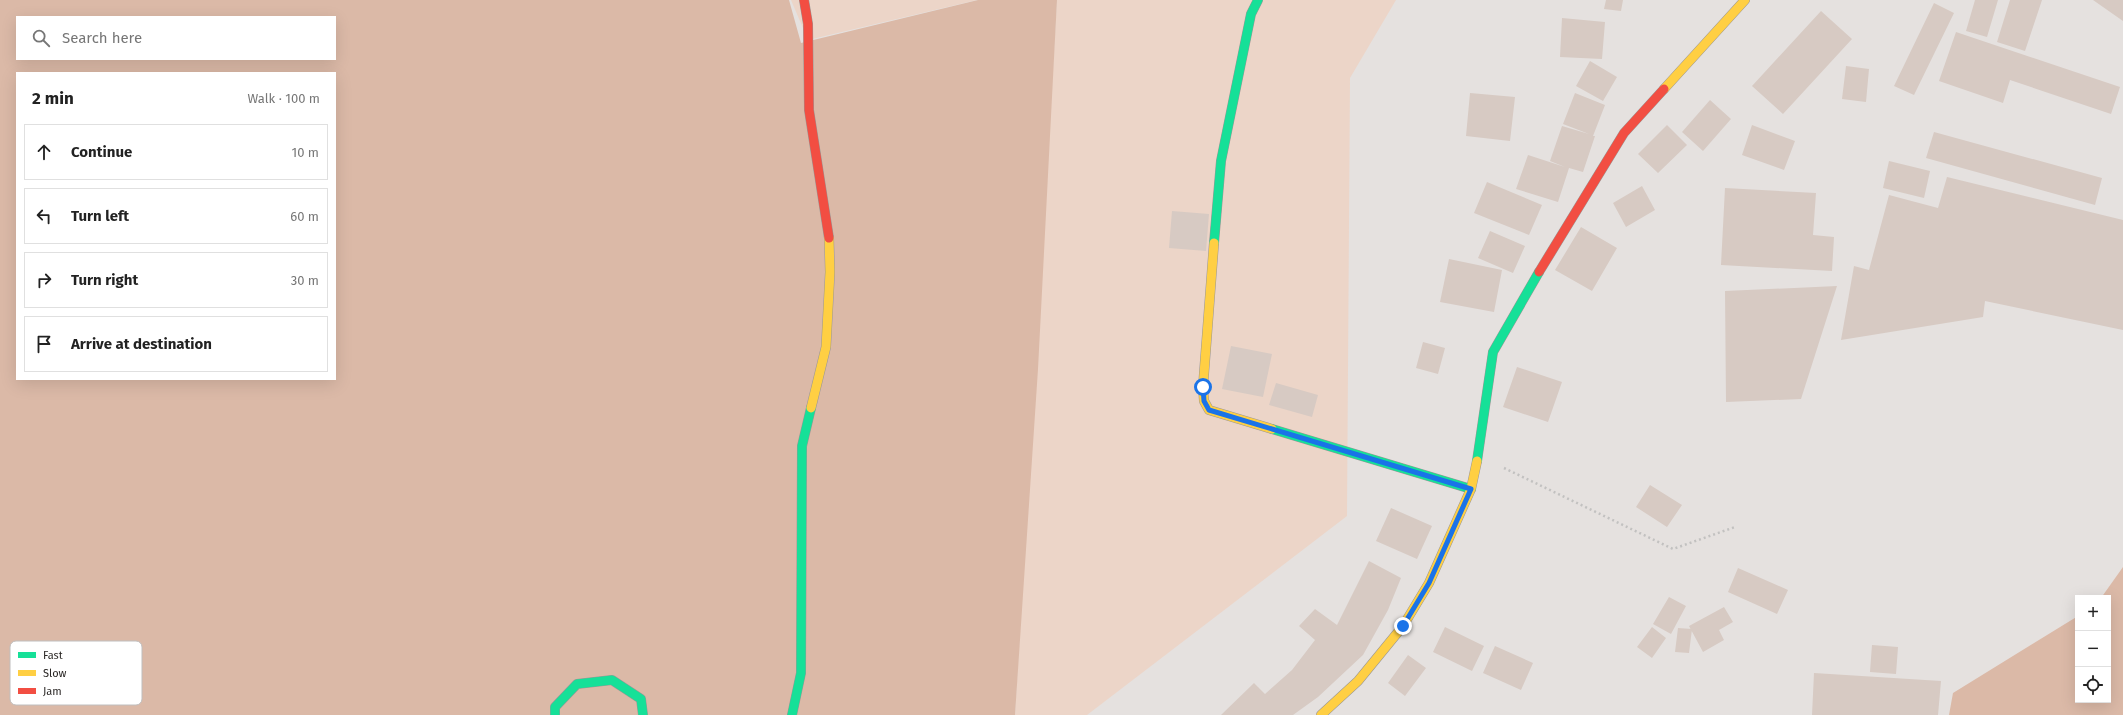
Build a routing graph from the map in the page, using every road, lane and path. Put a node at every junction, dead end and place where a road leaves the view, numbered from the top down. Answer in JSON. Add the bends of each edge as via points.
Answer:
{"nodes":[{"id":1,"x":804,"y":0,"type":"edge"},
{"id":2,"x":1258,"y":0,"type":"edge"},
{"id":3,"x":1745,"y":0,"type":"edge"},
{"id":4,"x":1478,"y":456,"type":"junction"},
{"id":5,"x":1471,"y":489,"type":"junction"},
{"id":6,"x":1735,"y":527,"type":"dead end"},
{"id":7,"x":555,"y":715,"type":"edge"},
{"id":8,"x":643,"y":715,"type":"edge"},
{"id":9,"x":792,"y":715,"type":"edge"},
{"id":10,"x":1321,"y":715,"type":"edge"}],
"edges":[{"from":1,"to":9,"type":"street","via":[[808,24],[809,110],[829,229],[830,272],[826,347],[802,446],[801,673]]},
{"from":2,"to":5,"type":"street","via":[[1251,14],[1221,161],[1204,401],[1209,410]]},
{"from":3,"to":4,"type":"street","via":[[1624,133],[1492,352]]},
{"from":4,"to":5,"type":"street"},
{"from":4,"to":6,"type":"path","via":[[1673,549]]},
{"from":5,"to":10,"type":"street","via":[[1429,583],[1403,626],[1358,680]]},
{"from":7,"to":8,"type":"street","via":[[555,707],[577,684],[612,680],[640,699]]}]}
